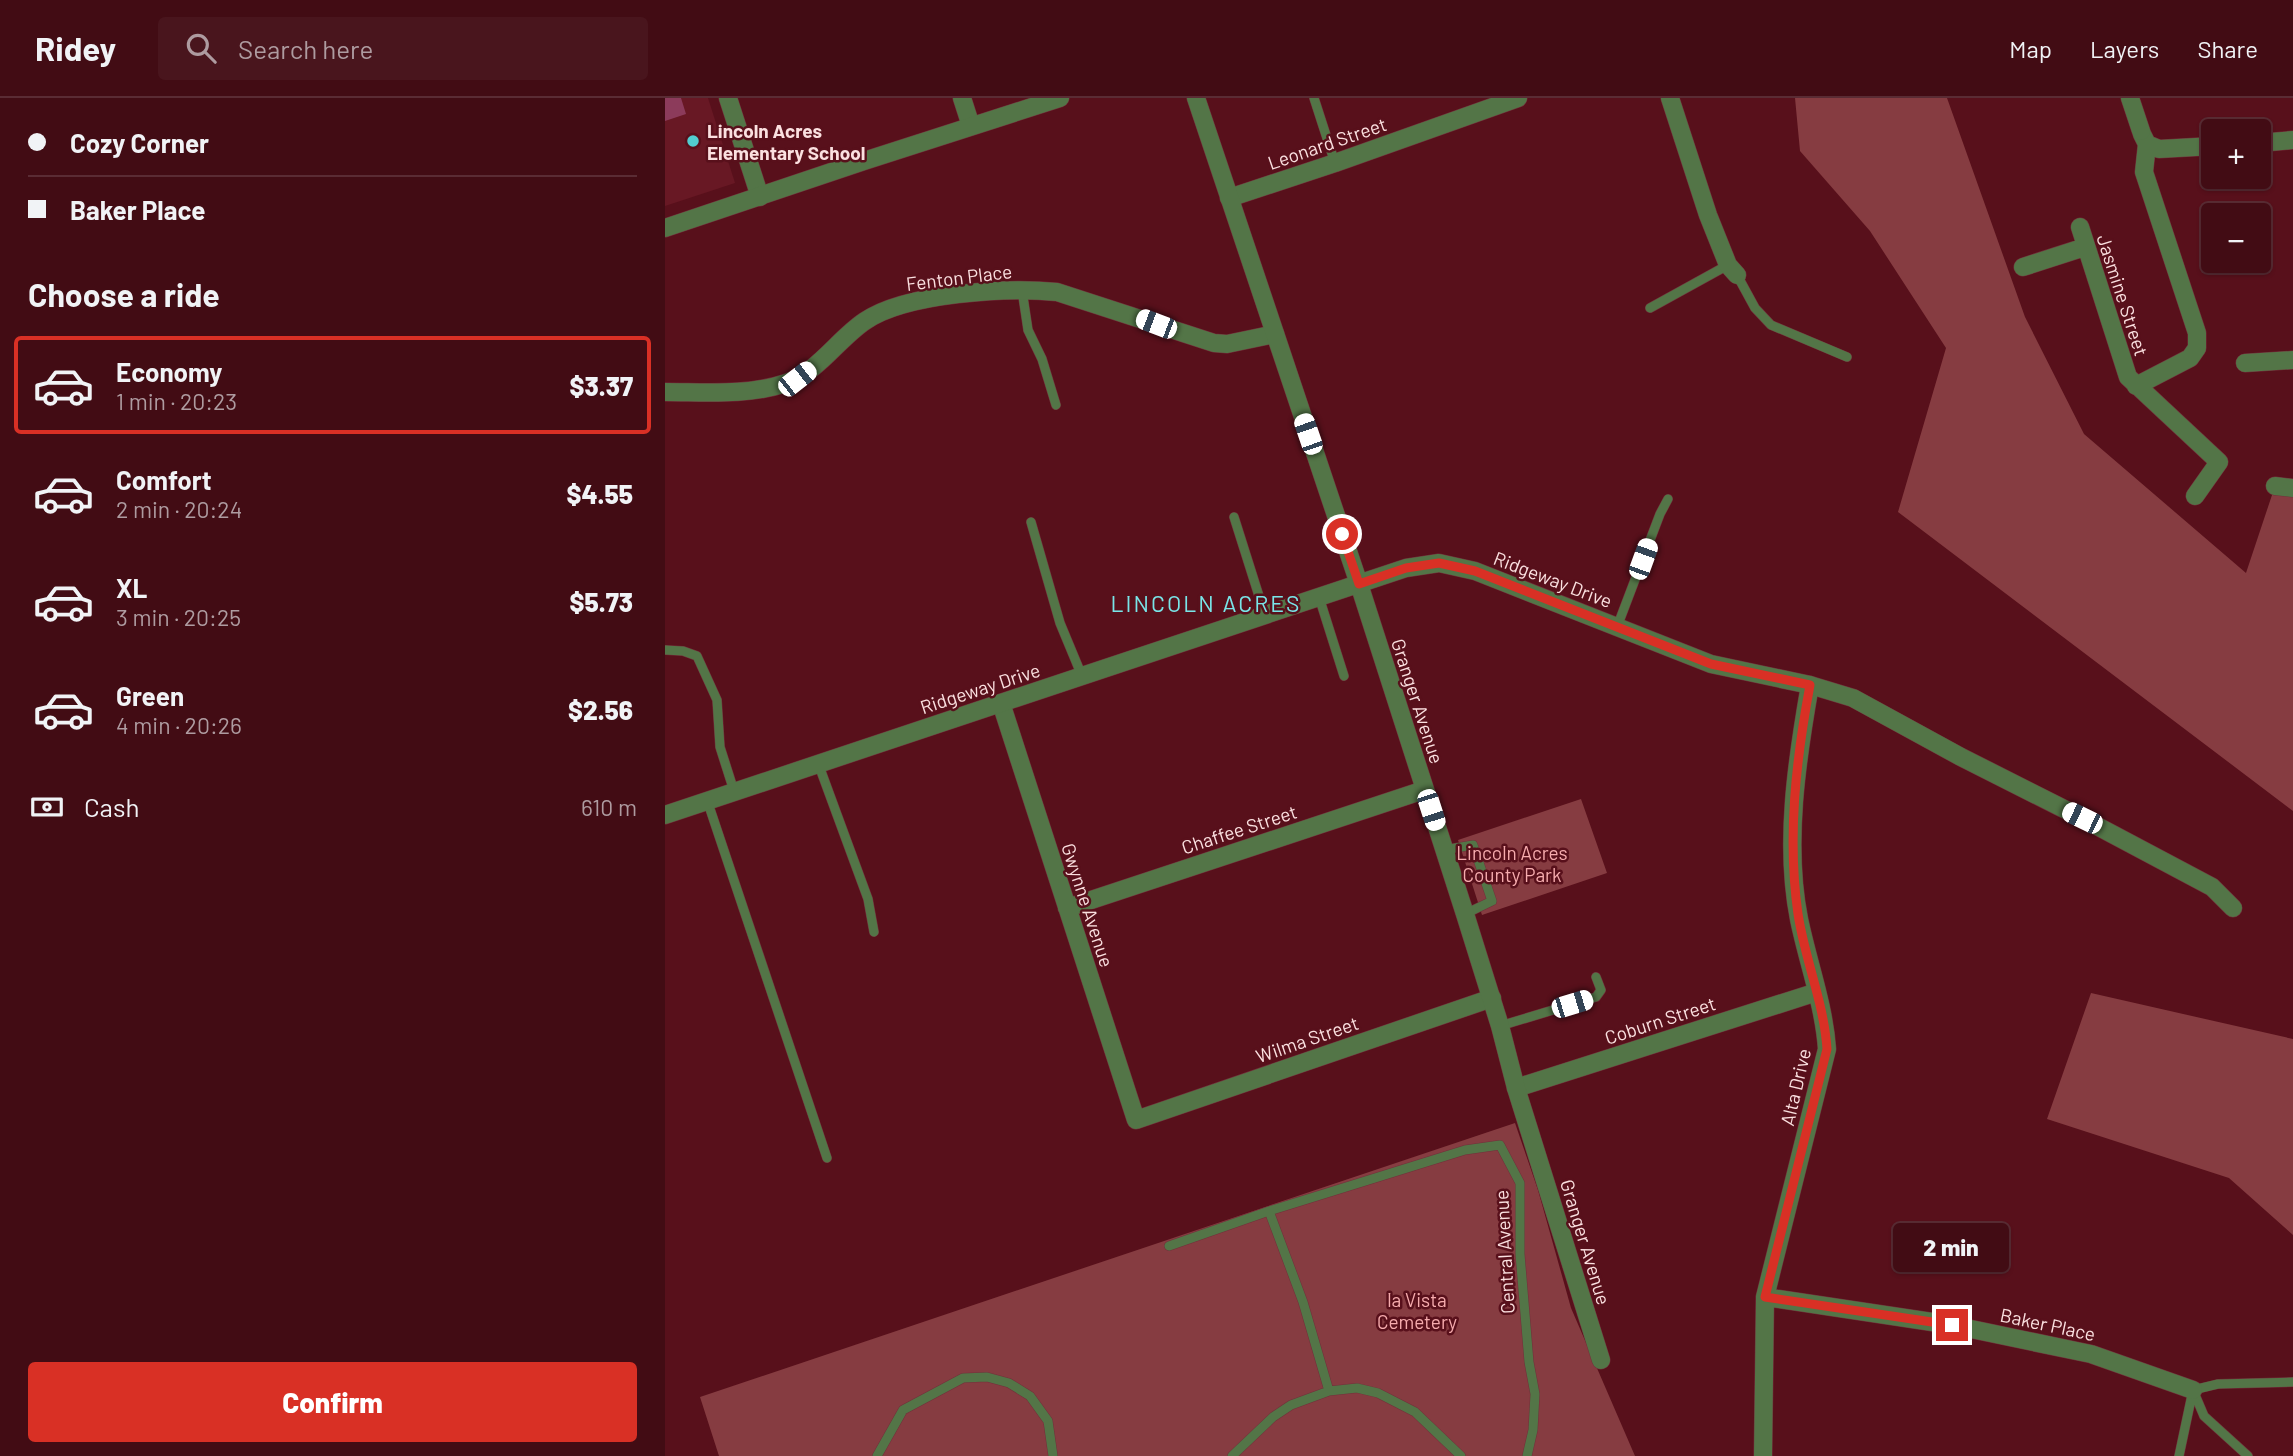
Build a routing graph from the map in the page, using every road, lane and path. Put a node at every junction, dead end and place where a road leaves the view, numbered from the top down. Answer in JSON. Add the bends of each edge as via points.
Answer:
{"nodes":[{"id":1,"x":728,"y":98,"type":"edge"},
{"id":2,"x":962,"y":98,"type":"edge"},
{"id":3,"x":1060,"y":98,"type":"edge"},
{"id":4,"x":1196,"y":98,"type":"edge"},
{"id":5,"x":1314,"y":98,"type":"edge"},
{"id":6,"x":1518,"y":98,"type":"edge"},
{"id":7,"x":1670,"y":98,"type":"edge"},
{"id":8,"x":2130,"y":98,"type":"edge"},
{"id":9,"x":971,"y":126,"type":"junction"},
{"id":10,"x":2144,"y":138,"type":"junction"},
{"id":11,"x":2293,"y":140,"type":"edge"},
{"id":12,"x":2271,"y":142,"type":"edge"},
{"id":13,"x":2201,"y":147,"type":"edge"},
{"id":14,"x":1335,"y":163,"type":"junction"},
{"id":15,"x":760,"y":197,"type":"junction"},
{"id":16,"x":1229,"y":198,"type":"junction"},
{"id":17,"x":2080,"y":227,"type":"dead end"},
{"id":18,"x":665,"y":228,"type":"edge"},
{"id":19,"x":2085,"y":247,"type":"junction"},
{"id":20,"x":2023,"y":267,"type":"dead end"},
{"id":21,"x":1733,"y":270,"type":"junction"},
{"id":22,"x":1022,"y":290,"type":"junction"},
{"id":23,"x":1650,"y":309,"type":"dead end"},
{"id":24,"x":1275,"y":334,"type":"junction"},
{"id":25,"x":1847,"y":357,"type":"dead end"},
{"id":26,"x":2293,"y":360,"type":"edge"},
{"id":27,"x":2245,"y":363,"type":"dead end"},
{"id":28,"x":2136,"y":386,"type":"junction"},
{"id":29,"x":665,"y":391,"type":"edge"},
{"id":30,"x":1056,"y":405,"type":"dead end"},
{"id":31,"x":2274,"y":486,"type":"dead end"},
{"id":32,"x":2293,"y":488,"type":"edge"},
{"id":33,"x":2195,"y":496,"type":"dead end"},
{"id":34,"x":1668,"y":499,"type":"dead end"},
{"id":35,"x":1234,"y":517,"type":"dead end"},
{"id":36,"x":1031,"y":522,"type":"dead end"},
{"id":37,"x":1359,"y":584,"type":"junction"},
{"id":38,"x":1319,"y":597,"type":"junction"},
{"id":39,"x":1265,"y":615,"type":"junction"},
{"id":40,"x":1617,"y":627,"type":"junction"},
{"id":41,"x":665,"y":650,"type":"edge"},
{"id":42,"x":1083,"y":676,"type":"junction"},
{"id":43,"x":1344,"y":676,"type":"dead end"},
{"id":44,"x":1810,"y":685,"type":"junction"},
{"id":45,"x":1001,"y":703,"type":"junction"},
{"id":46,"x":818,"y":763,"type":"junction"},
{"id":47,"x":1424,"y":790,"type":"junction"},
{"id":48,"x":734,"y":791,"type":"junction"},
{"id":49,"x":707,"y":800,"type":"junction"},
{"id":50,"x":665,"y":815,"type":"edge"},
{"id":51,"x":1444,"y":850,"type":"junction"},
{"id":52,"x":1067,"y":908,"type":"junction"},
{"id":53,"x":2233,"y":908,"type":"dead end"},
{"id":54,"x":1465,"y":914,"type":"junction"},
{"id":55,"x":874,"y":932,"type":"dead end"},
{"id":56,"x":1597,"y":977,"type":"dead end"},
{"id":57,"x":1817,"y":992,"type":"junction"},
{"id":58,"x":1492,"y":998,"type":"junction"},
{"id":59,"x":1500,"y":1026,"type":"junction"},
{"id":60,"x":1516,"y":1088,"type":"junction"},
{"id":61,"x":1136,"y":1120,"type":"joint"},
{"id":62,"x":827,"y":1158,"type":"dead end"},
{"id":63,"x":1269,"y":1210,"type":"junction"},
{"id":64,"x":1169,"y":1246,"type":"dead end"},
{"id":65,"x":1765,"y":1297,"type":"junction"},
{"id":66,"x":1601,"y":1360,"type":"dead end"},
{"id":67,"x":2293,"y":1382,"type":"edge"},
{"id":68,"x":2193,"y":1390,"type":"junction"},
{"id":69,"x":1329,"y":1391,"type":"junction"},
{"id":70,"x":877,"y":1456,"type":"edge"},
{"id":71,"x":1053,"y":1456,"type":"edge"},
{"id":72,"x":1232,"y":1456,"type":"edge"},
{"id":73,"x":1461,"y":1456,"type":"edge"},
{"id":74,"x":1527,"y":1456,"type":"edge"},
{"id":75,"x":1763,"y":1456,"type":"edge"},
{"id":76,"x":2179,"y":1456,"type":"edge"},
{"id":77,"x":2248,"y":1456,"type":"edge"}],
"edges":[{"from":1,"to":15,"type":"street"},
{"from":2,"to":9,"type":"street"},
{"from":3,"to":9,"type":"street"},
{"from":4,"to":16,"type":"street","name":"Granger Avenue"},
{"from":5,"to":14,"type":"lane"},
{"from":6,"to":14,"type":"street","name":"Leonard Street"},
{"from":7,"to":21,"type":"street","via":[[1707,215]]},
{"from":8,"to":10,"type":"street"},
{"from":9,"to":15,"type":"street"},
{"from":10,"to":13,"type":"street","via":[[2158,149]]},
{"from":10,"to":28,"type":"street","via":[[2144,172],[2197,333],[2197,348],[2190,358]]},
{"from":11,"to":12,"type":"street"},
{"from":14,"to":16,"type":"street","name":"Leonard Street"},
{"from":15,"to":18,"type":"street"},
{"from":16,"to":24,"type":"street","name":"Granger Avenue"},
{"from":17,"to":19,"type":"street","name":"Jasmine Street"},
{"from":19,"to":20,"type":"street"},
{"from":19,"to":28,"type":"street","name":"Jasmine Street","via":[[2127,377]]},
{"from":21,"to":23,"type":"lane"},
{"from":21,"to":25,"type":"lane","via":[[1755,308],[1771,325]]},
{"from":22,"to":24,"type":"street","name":"Fenton Place","via":[[1076,297],[1215,343]]},
{"from":22,"to":29,"type":"street","name":"Fenton Place","via":[[894,306],[864,322],[797,379],[776,386],[734,392]]},
{"from":22,"to":30,"type":"lane","via":[[1028,330]]},
{"from":24,"to":37,"type":"street","name":"Granger Avenue"},
{"from":26,"to":27,"type":"street"},
{"from":28,"to":33,"type":"street","name":"Jasmine Street","via":[[2219,462]]},
{"from":31,"to":32,"type":"street"},
{"from":34,"to":40,"type":"lane"},
{"from":35,"to":39,"type":"lane"},
{"from":36,"to":42,"type":"lane","via":[[1060,623]]},
{"from":37,"to":38,"type":"street","name":"Ridgeway Drive"},
{"from":37,"to":40,"type":"street","name":"Ridgeway Drive","via":[[1406,568],[1439,563],[1475,571]]},
{"from":37,"to":47,"type":"street","name":"Granger Avenue"},
{"from":38,"to":39,"type":"street","name":"Ridgeway Drive"},
{"from":38,"to":43,"type":"lane"},
{"from":39,"to":42,"type":"street","name":"Ridgeway Drive"},
{"from":40,"to":44,"type":"street","name":"Ridgeway Drive","via":[[1711,664]]},
{"from":41,"to":48,"type":"lane","via":[[697,656],[714,688],[720,747]]},
{"from":42,"to":45,"type":"street","name":"Ridgeway Drive"},
{"from":44,"to":53,"type":"street","name":"Ridgeway Drive","via":[[1853,698],[2082,818],[2212,887]]},
{"from":44,"to":57,"type":"street","name":"Alta Drive","via":[[1795,786],[1794,880]]},
{"from":45,"to":46,"type":"street","name":"Ridgeway Drive"},
{"from":45,"to":52,"type":"street","name":"Gwynne Avenue"},
{"from":46,"to":48,"type":"street","name":"Ridgeway Drive"},
{"from":46,"to":55,"type":"lane","via":[[867,899]]},
{"from":47,"to":51,"type":"street","name":"Granger Avenue"},
{"from":47,"to":52,"type":"street","name":"Chaffee Street"},
{"from":48,"to":49,"type":"street","name":"Ridgeway Drive"},
{"from":49,"to":50,"type":"street","name":"Ridgeway Drive"},
{"from":49,"to":62,"type":"lane"},
{"from":51,"to":54,"type":"street","name":"Granger Avenue"},
{"from":51,"to":54,"type":"lane","via":[[1473,845],[1492,901]]},
{"from":52,"to":61,"type":"street","name":"Gwynne Avenue"},
{"from":54,"to":58,"type":"street","name":"Granger Avenue"},
{"from":56,"to":59,"type":"lane","via":[[1601,990],[1596,997]]},
{"from":57,"to":60,"type":"street","name":"Coburn Street"},
{"from":57,"to":65,"type":"street","name":"Alta Drive","via":[[1825,1058]]},
{"from":58,"to":59,"type":"street","name":"Granger Avenue"},
{"from":58,"to":61,"type":"street","name":"Wilma Street"},
{"from":59,"to":60,"type":"street","name":"Granger Avenue"},
{"from":60,"to":66,"type":"street","name":"Granger Avenue"},
{"from":63,"to":64,"type":"lane"},
{"from":63,"to":69,"type":"lane"},
{"from":63,"to":74,"type":"lane","name":"Central Avenue","via":[[1465,1150],[1500,1145],[1520,1183],[1520,1254],[1535,1394],[1534,1430]]},
{"from":65,"to":68,"type":"street","name":"Baker Place","via":[[1952,1325],[2091,1354]]},
{"from":65,"to":75,"type":"street","name":"Alta Drive"},
{"from":67,"to":68,"type":"lane","via":[[2218,1384]]},
{"from":68,"to":76,"type":"lane"},
{"from":68,"to":77,"type":"lane","via":[[2204,1416]]},
{"from":69,"to":72,"type":"lane","via":[[1273,1417]]},
{"from":69,"to":73,"type":"lane","via":[[1357,1388],[1378,1393],[1415,1412]]},
{"from":70,"to":71,"type":"lane","via":[[903,1410],[963,1378],[987,1377],[1030,1396],[1048,1421]]}]}
